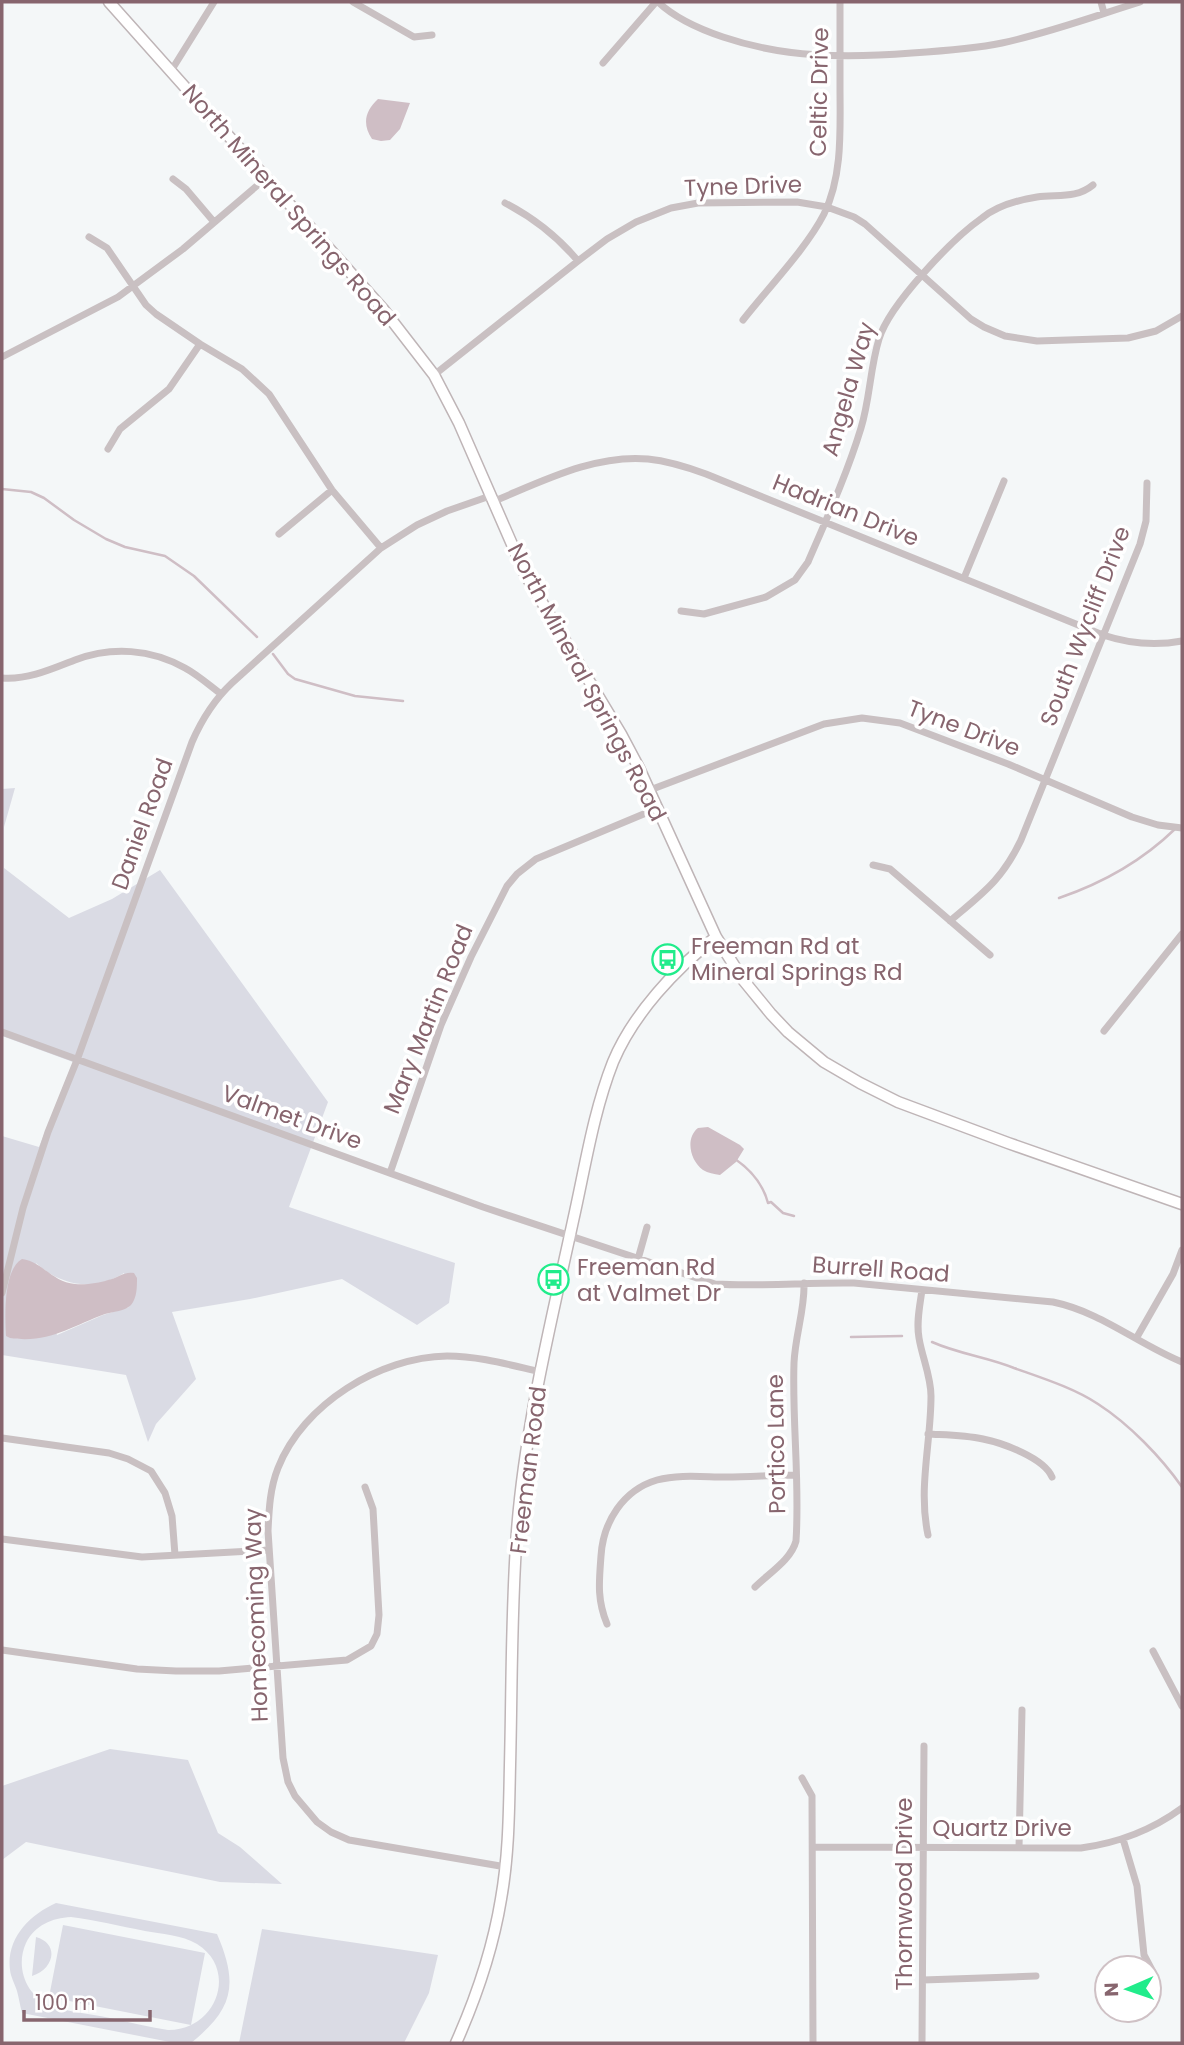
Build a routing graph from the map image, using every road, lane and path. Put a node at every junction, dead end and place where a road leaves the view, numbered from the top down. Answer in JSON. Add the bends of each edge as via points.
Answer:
{"nodes":[{"id":1,"x":109,"y":2,"type":"edge"},
{"id":2,"x":214,"y":2,"type":"edge"},
{"id":3,"x":353,"y":2,"type":"edge"},
{"id":4,"x":657,"y":2,"type":"edge"},
{"id":5,"x":839,"y":2,"type":"edge"},
{"id":6,"x":1101,"y":2,"type":"edge"},
{"id":7,"x":1140,"y":2,"type":"edge"},
{"id":8,"x":1104,"y":13,"type":"junction"},
{"id":9,"x":432,"y":34,"type":"dead end"},
{"id":10,"x":840,"y":57,"type":"junction"},
{"id":11,"x":603,"y":63,"type":"dead end"},
{"id":12,"x":172,"y":71,"type":"junction"},
{"id":13,"x":266,"y":178,"type":"junction"},
{"id":14,"x":173,"y":179,"type":"dead end"},
{"id":15,"x":1093,"y":185,"type":"dead end"},
{"id":16,"x":505,"y":203,"type":"dead end"},
{"id":17,"x":827,"y":207,"type":"junction"},
{"id":18,"x":214,"y":222,"type":"junction"},
{"id":19,"x":89,"y":237,"type":"dead end"},
{"id":20,"x":578,"y":261,"type":"junction"},
{"id":21,"x":923,"y":275,"type":"junction"},
{"id":22,"x":133,"y":286,"type":"junction"},
{"id":23,"x":1182,"y":316,"type":"edge"},
{"id":24,"x":743,"y":320,"type":"dead end"},
{"id":25,"x":200,"y":344,"type":"junction"},
{"id":26,"x":2,"y":357,"type":"edge"},
{"id":27,"x":434,"y":375,"type":"junction"},
{"id":28,"x":108,"y":449,"type":"dead end"},
{"id":29,"x":1004,"y":481,"type":"dead end"},
{"id":30,"x":1147,"y":483,"type":"dead end"},
{"id":31,"x":332,"y":490,"type":"junction"},
{"id":32,"x":491,"y":499,"type":"junction"},
{"id":33,"x":825,"y":522,"type":"junction"},
{"id":34,"x":279,"y":534,"type":"dead end"},
{"id":35,"x":381,"y":548,"type":"junction"},
{"id":36,"x":964,"y":578,"type":"junction"},
{"id":37,"x":681,"y":611,"type":"dead end"},
{"id":38,"x":1104,"y":635,"type":"junction"},
{"id":39,"x":1182,"y":641,"type":"edge"},
{"id":40,"x":2,"y":678,"type":"edge"},
{"id":41,"x":221,"y":694,"type":"junction"},
{"id":42,"x":1045,"y":780,"type":"junction"},
{"id":43,"x":650,"y":790,"type":"junction"},
{"id":44,"x":658,"y":808,"type":"junction"},
{"id":45,"x":1182,"y":828,"type":"edge"},
{"id":46,"x":873,"y":865,"type":"dead end"},
{"id":47,"x":950,"y":920,"type":"junction"},
{"id":48,"x":1182,"y":934,"type":"edge"},
{"id":49,"x":716,"y":937,"type":"junction"},
{"id":50,"x":990,"y":955,"type":"dead end"},
{"id":51,"x":1104,"y":1031,"type":"dead end"},
{"id":52,"x":2,"y":1032,"type":"edge"},
{"id":53,"x":77,"y":1060,"type":"junction"},
{"id":54,"x":390,"y":1173,"type":"junction"},
{"id":55,"x":1182,"y":1204,"type":"edge"},
{"id":56,"x":647,"y":1227,"type":"dead end"},
{"id":57,"x":570,"y":1236,"type":"junction"},
{"id":58,"x":1182,"y":1250,"type":"edge"},
{"id":59,"x":638,"y":1259,"type":"junction"},
{"id":60,"x":804,"y":1283,"type":"junction"},
{"id":61,"x":922,"y":1290,"type":"junction"},
{"id":62,"x":2,"y":1293,"type":"edge"},
{"id":63,"x":1137,"y":1338,"type":"junction"},
{"id":64,"x":1182,"y":1363,"type":"edge"},
{"id":65,"x":541,"y":1371,"type":"junction"},
{"id":66,"x":928,"y":1434,"type":"junction"},
{"id":67,"x":2,"y":1438,"type":"edge"},
{"id":68,"x":796,"y":1475,"type":"junction"},
{"id":69,"x":1052,"y":1477,"type":"dead end"},
{"id":70,"x":365,"y":1487,"type":"dead end"},
{"id":71,"x":928,"y":1535,"type":"dead end"},
{"id":72,"x":2,"y":1539,"type":"edge"},
{"id":73,"x":268,"y":1550,"type":"junction"},
{"id":74,"x":175,"y":1555,"type":"junction"},
{"id":75,"x":755,"y":1587,"type":"dead end"},
{"id":76,"x":607,"y":1624,"type":"dead end"},
{"id":77,"x":2,"y":1650,"type":"edge"},
{"id":78,"x":1153,"y":1651,"type":"dead end"},
{"id":79,"x":276,"y":1666,"type":"junction"},
{"id":80,"x":1182,"y":1706,"type":"edge"},
{"id":81,"x":1022,"y":1710,"type":"dead end"},
{"id":82,"x":924,"y":1746,"type":"dead end"},
{"id":83,"x":802,"y":1778,"type":"dead end"},
{"id":84,"x":1182,"y":1808,"type":"edge"},
{"id":85,"x":1123,"y":1839,"type":"junction"},
{"id":86,"x":813,"y":1847,"type":"junction"},
{"id":87,"x":923,"y":1847,"type":"junction"},
{"id":88,"x":1019,"y":1848,"type":"junction"},
{"id":89,"x":506,"y":1867,"type":"junction"},
{"id":90,"x":1144,"y":1954,"type":"edge"},
{"id":91,"x":1036,"y":1976,"type":"dead end"},
{"id":92,"x":923,"y":1980,"type":"junction"},
{"id":93,"x":456,"y":2043,"type":"edge"},
{"id":94,"x":813,"y":2043,"type":"edge"},
{"id":95,"x":922,"y":2043,"type":"edge"}],
"edges":[{"from":1,"to":12,"type":"street","name":"North Mineral Springs Road"},
{"from":2,"to":12,"type":"street"},
{"from":3,"to":9,"type":"street","via":[[414,37]]},
{"from":4,"to":10,"type":"street","via":[[693,25],[735,41],[775,51]]},
{"from":4,"to":11,"type":"street"},
{"from":5,"to":10,"type":"street","name":"Celtic Drive"},
{"from":6,"to":8,"type":"street"},
{"from":7,"to":8,"type":"street"},
{"from":8,"to":10,"type":"street","via":[[975,48]]},
{"from":10,"to":17,"type":"street","name":"Celtic Drive","via":[[838,171]]},
{"from":12,"to":13,"type":"street","name":"North Mineral Springs Road"},
{"from":13,"to":18,"type":"street"},
{"from":13,"to":27,"type":"street","name":"North Mineral Springs Road","via":[[383,309]]},
{"from":14,"to":18,"type":"street"},
{"from":15,"to":21,"type":"street","name":"Angela Way","via":[[1079,194],[1037,197],[990,212]]},
{"from":16,"to":20,"type":"street","via":[[542,225]]},
{"from":17,"to":20,"type":"street","name":"Tyne Drive","via":[[797,202],[684,205],[636,222]]},
{"from":17,"to":21,"type":"street","name":"Tyne Drive","via":[[865,224]]},
{"from":17,"to":24,"type":"street","name":"Celtic Drive","via":[[807,241]]},
{"from":18,"to":22,"type":"street"},
{"from":19,"to":22,"type":"street","via":[[107,248]]},
{"from":20,"to":27,"type":"street","name":"Tyne Drive"},
{"from":21,"to":23,"type":"street","name":"Tyne Drive","via":[[978,323],[1024,340],[1128,338],[1156,331]]},
{"from":21,"to":33,"type":"street","name":"Angela Way","via":[[881,330],[863,423]]},
{"from":22,"to":25,"type":"street","via":[[156,314]]},
{"from":22,"to":26,"type":"street"},
{"from":25,"to":28,"type":"street","via":[[169,389],[120,429]]},
{"from":25,"to":31,"type":"street","via":[[242,369],[269,394]]},
{"from":27,"to":32,"type":"street","name":"North Mineral Springs Road"},
{"from":29,"to":36,"type":"street"},
{"from":30,"to":38,"type":"street","name":"South Wycliff Drive","via":[[1144,532]]},
{"from":31,"to":34,"type":"street"},
{"from":31,"to":35,"type":"street"},
{"from":32,"to":33,"type":"street","name":"Hadrian Drive","via":[[602,462],[636,458],[691,469]]},
{"from":32,"to":35,"type":"street","name":"Daniel Road","via":[[447,511]]},
{"from":32,"to":43,"type":"street","name":"North Mineral Springs Road","via":[[533,589]]},
{"from":33,"to":36,"type":"street","name":"Hadrian Drive"},
{"from":33,"to":37,"type":"street","name":"Angela Way","via":[[804,570],[778,591],[704,614]]},
{"from":35,"to":41,"type":"street","name":"Daniel Road"},
{"from":36,"to":38,"type":"street","name":"Hadrian Drive"},
{"from":38,"to":39,"type":"street","name":"Hadrian Drive","via":[[1151,645]]},
{"from":38,"to":42,"type":"street","name":"South Wycliff Drive"},
{"from":40,"to":41,"type":"street","via":[[45,672],[92,653],[126,650],[163,657]]},
{"from":41,"to":53,"type":"street","name":"Daniel Road","via":[[205,714],[192,743]]},
{"from":42,"to":43,"type":"street","name":"Tyne Drive","via":[[900,723],[862,718],[824,724]]},
{"from":42,"to":45,"type":"street","name":"Tyne Drive","via":[[1132,817]]},
{"from":42,"to":47,"type":"street","name":"South Wycliff Drive","via":[[1005,870]]},
{"from":43,"to":44,"type":"street","name":"North Mineral Springs Road"},
{"from":44,"to":49,"type":"street","name":"North Mineral Springs Road"},
{"from":44,"to":54,"type":"street","name":"Mary Martin Road","via":[[536,859],[507,886],[451,1001]]},
{"from":46,"to":47,"type":"street","via":[[890,870]]},
{"from":47,"to":50,"type":"street"},
{"from":48,"to":51,"type":"street"},
{"from":49,"to":55,"type":"street","name":"North Mineral Springs Road","via":[[771,1014],[817,1057],[843,1073],[920,1111]]},
{"from":49,"to":57,"type":"street","name":"Freeman Road","via":[[656,995],[621,1045],[596,1119]]},
{"from":52,"to":53,"type":"street","name":"Valmet Drive"},
{"from":53,"to":54,"type":"street","name":"Valmet Drive"},
{"from":53,"to":62,"type":"street","name":"Daniel Road","via":[[23,1208]]},
{"from":54,"to":57,"type":"street","name":"Valmet Drive"},
{"from":56,"to":59,"type":"street"},
{"from":57,"to":59,"type":"street","name":"Burrell Road"},
{"from":57,"to":65,"type":"street","name":"Freeman Road"},
{"from":58,"to":63,"type":"street"},
{"from":59,"to":60,"type":"street","name":"Burrell Road","via":[[715,1284]]},
{"from":60,"to":61,"type":"street","name":"Burrell Road"},
{"from":60,"to":68,"type":"street","name":"Portico Lane","via":[[794,1364]]},
{"from":61,"to":63,"type":"street","name":"Burrell Road","via":[[1068,1306]]},
{"from":61,"to":66,"type":"street","via":[[918,1335],[930,1387]]},
{"from":63,"to":64,"type":"street","name":"Burrell Road"},
{"from":65,"to":73,"type":"street","name":"Homecoming Way","via":[[478,1358],[438,1357],[402,1362],[349,1386],[291,1441],[270,1496]]},
{"from":65,"to":89,"type":"street","name":"Freeman Road","via":[[517,1531]]},
{"from":66,"to":69,"type":"street","via":[[1000,1444],[1040,1462]]},
{"from":66,"to":71,"type":"street","via":[[923,1504]]},
{"from":67,"to":74,"type":"street","via":[[109,1453],[150,1471],[165,1493],[172,1516]]},
{"from":68,"to":75,"type":"street","name":"Portico Lane","via":[[794,1549]]},
{"from":68,"to":76,"type":"street","via":[[659,1480],[627,1496],[606,1528],[601,1551],[600,1607]]},
{"from":70,"to":79,"type":"street","via":[[373,1509],[377,1634],[371,1646],[347,1660]]},
{"from":72,"to":74,"type":"street","via":[[142,1557]]},
{"from":73,"to":74,"type":"street"},
{"from":73,"to":79,"type":"street","name":"Homecoming Way"},
{"from":77,"to":79,"type":"street","via":[[137,1669],[219,1671]]},
{"from":78,"to":80,"type":"street"},
{"from":79,"to":89,"type":"street","name":"Homecoming Way","via":[[288,1782],[317,1822],[349,1840]]},
{"from":81,"to":88,"type":"street"},
{"from":82,"to":87,"type":"street","name":"Thornwood Drive"},
{"from":83,"to":86,"type":"street","via":[[812,1796]]},
{"from":84,"to":85,"type":"street","name":"Quartz Drive"},
{"from":85,"to":88,"type":"street","name":"Quartz Drive","via":[[1081,1848]]},
{"from":85,"to":90,"type":"street","via":[[1138,1886]]},
{"from":86,"to":87,"type":"street","name":"Quartz Drive"},
{"from":86,"to":94,"type":"street"},
{"from":87,"to":88,"type":"street","name":"Quartz Drive"},
{"from":87,"to":92,"type":"street","name":"Thornwood Drive"},
{"from":89,"to":93,"type":"street","name":"Freeman Road","via":[[494,1935]]},
{"from":91,"to":92,"type":"street"},
{"from":92,"to":95,"type":"street","name":"Thornwood Drive"}]}
